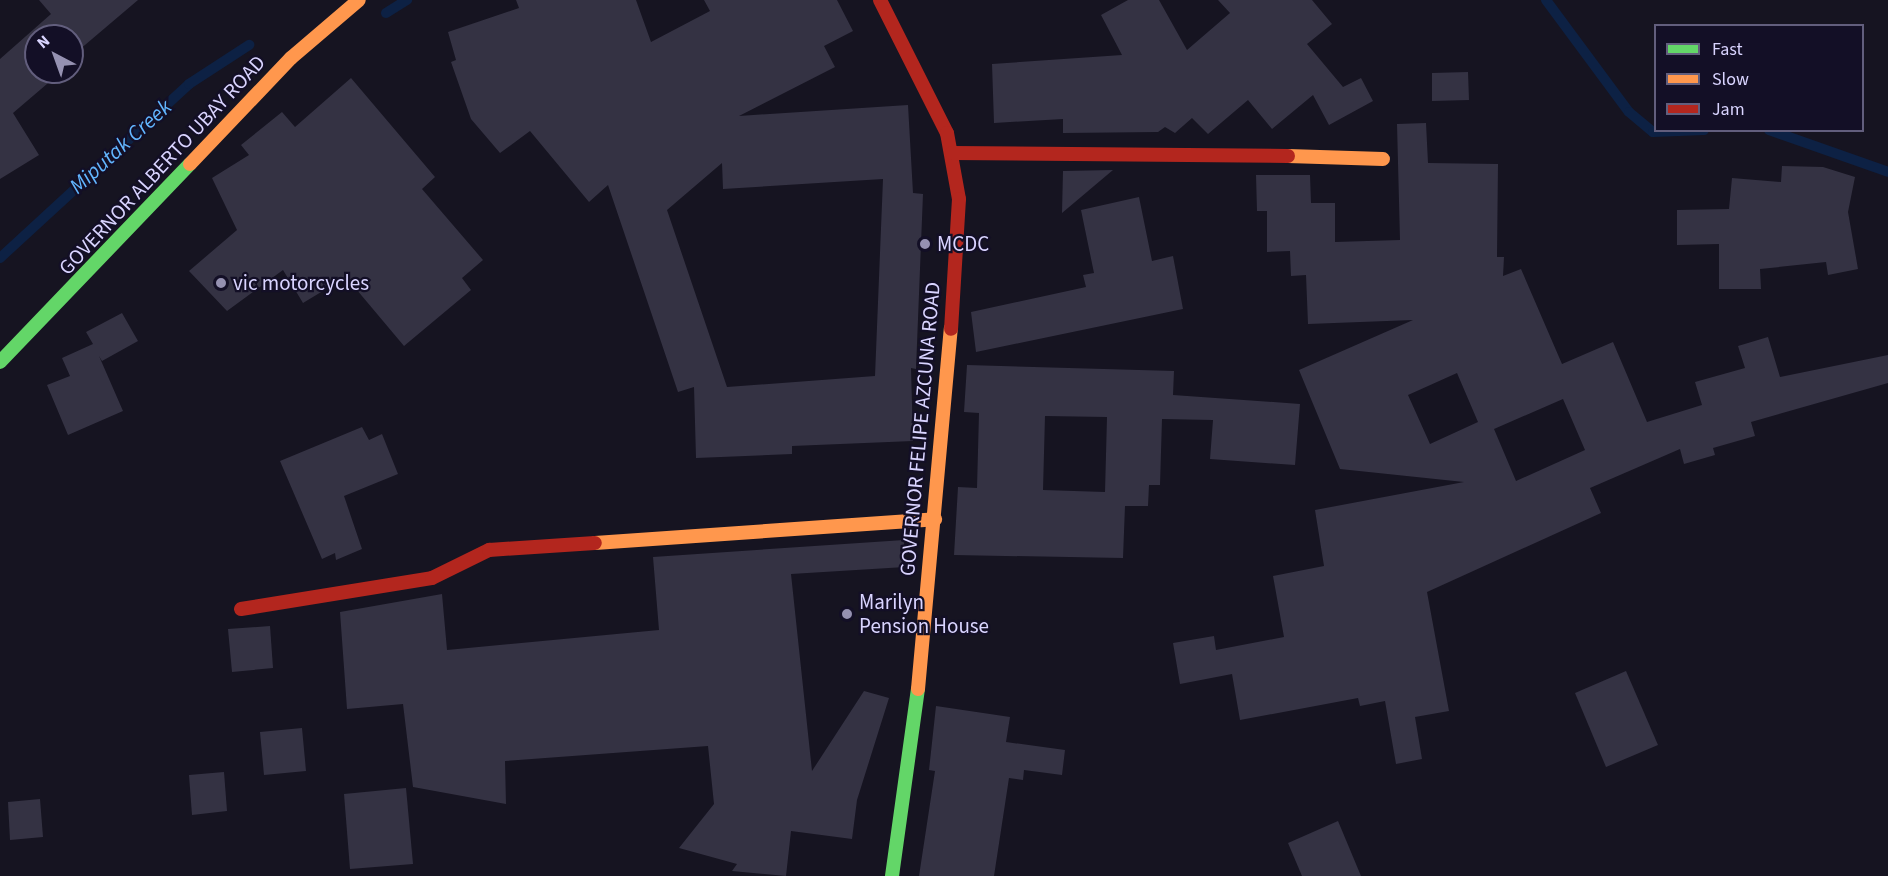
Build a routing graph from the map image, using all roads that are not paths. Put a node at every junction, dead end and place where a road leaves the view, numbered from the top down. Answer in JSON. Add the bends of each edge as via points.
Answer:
{"nodes":[{"id":1,"x":359,"y":0,"type":"edge"},
{"id":2,"x":880,"y":0,"type":"edge"},
{"id":3,"x":952,"y":153,"type":"junction"},
{"id":4,"x":1383,"y":159,"type":"dead end"},
{"id":5,"x":0,"y":362,"type":"edge"},
{"id":6,"x":935,"y":519,"type":"junction"},
{"id":7,"x":242,"y":609,"type":"dead end"},
{"id":8,"x":892,"y":876,"type":"edge"}],
"edges":[{"from":1,"to":5,"type":"street","name":"GOVERNOR ALBERTO UBAY ROAD","via":[[291,58]]},
{"from":2,"to":3,"type":"street","name":"GOVERNOR FELIPE AZCUNA ROAD"},
{"from":3,"to":4,"type":"street","via":[[1164,151]]},
{"from":3,"to":6,"type":"street","name":"GOVERNOR FELIPE AZCUNA ROAD","via":[[959,199]]},
{"from":6,"to":7,"type":"street","via":[[489,550],[432,578]]},
{"from":6,"to":8,"type":"street","name":"GOVERNOR FELIPE AZCUNA ROAD","via":[[912,755]]}]}
